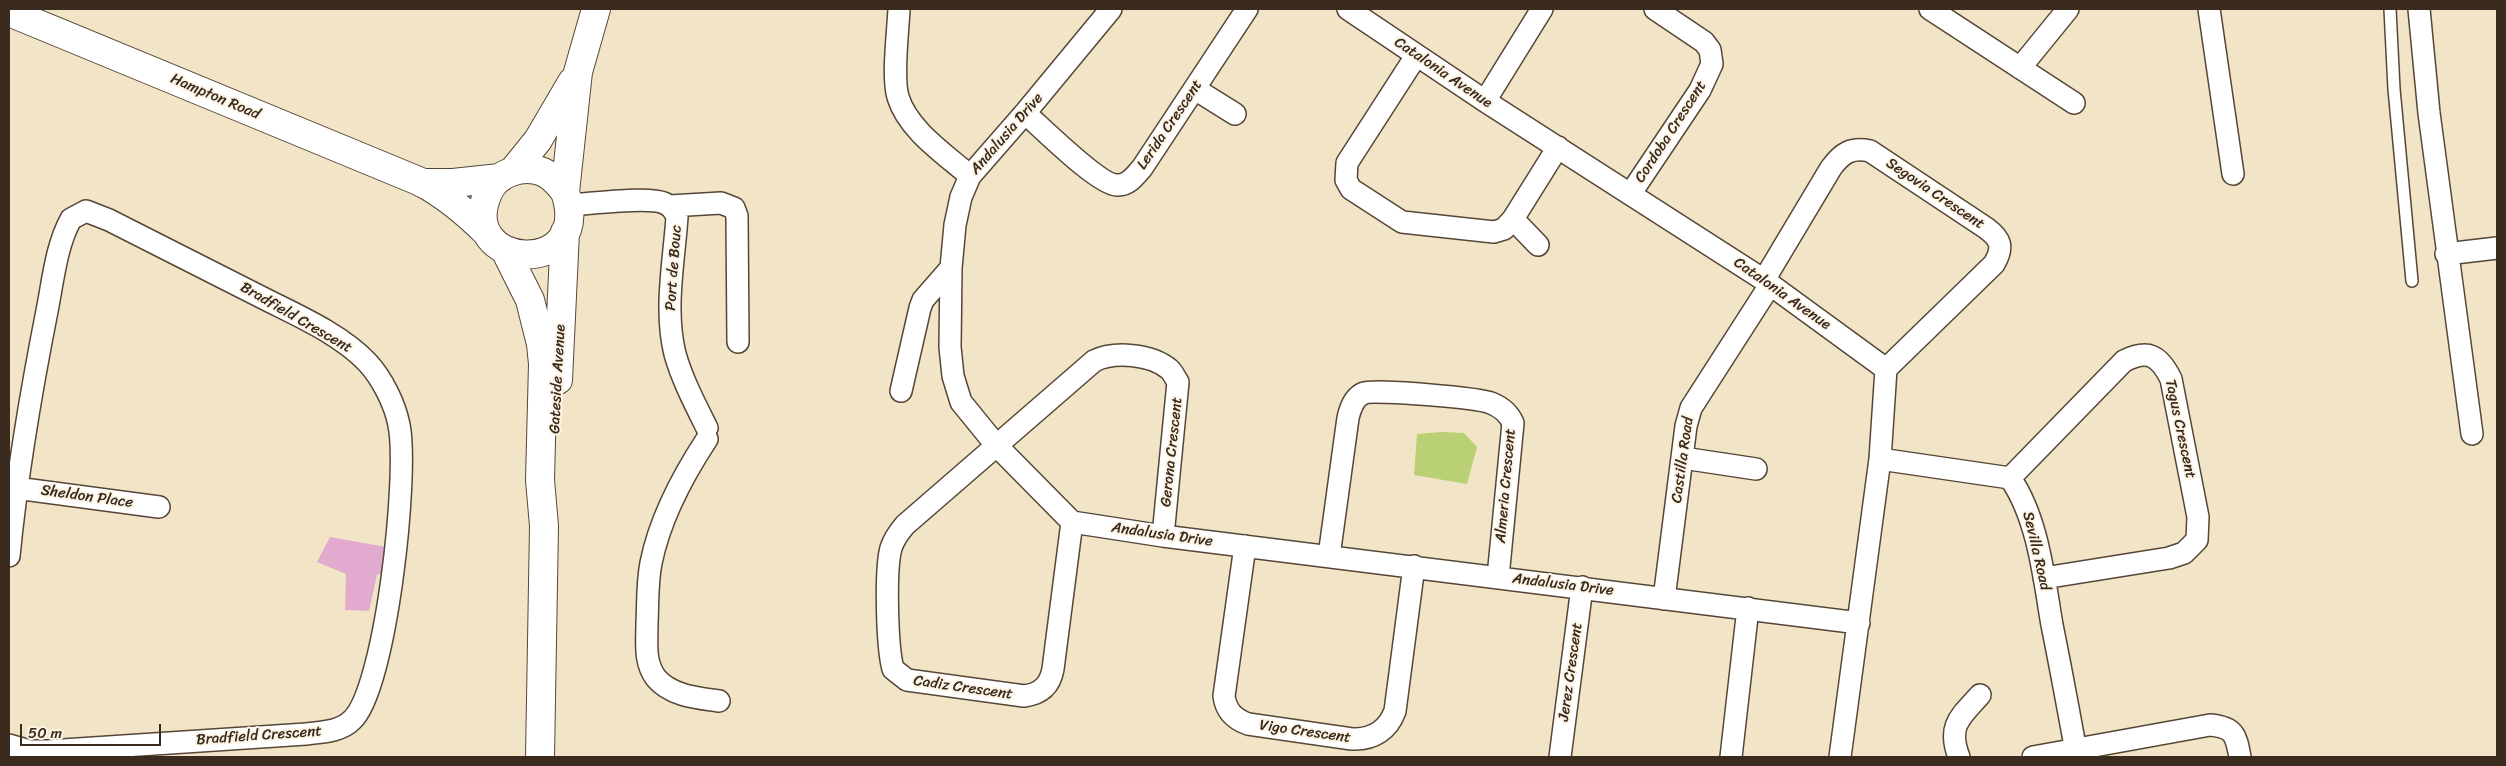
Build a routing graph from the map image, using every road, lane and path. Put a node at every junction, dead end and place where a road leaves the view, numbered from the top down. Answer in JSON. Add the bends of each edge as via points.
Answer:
{"nodes":[{"id":1,"x":596,"y":9,"type":"edge"},
{"id":2,"x":899,"y":9,"type":"edge"},
{"id":3,"x":1111,"y":9,"type":"edge"},
{"id":4,"x":1247,"y":9,"type":"edge"},
{"id":5,"x":1348,"y":9,"type":"edge"},
{"id":6,"x":1542,"y":9,"type":"edge"},
{"id":7,"x":1654,"y":9,"type":"edge"},
{"id":8,"x":1930,"y":9,"type":"edge"},
{"id":9,"x":2068,"y":9,"type":"edge"},
{"id":10,"x":2209,"y":9,"type":"edge"},
{"id":11,"x":2390,"y":9,"type":"edge"},
{"id":12,"x":2419,"y":9,"type":"edge"},
{"id":13,"x":9,"y":12,"type":"edge"},
{"id":14,"x":1416,"y":56,"type":"junction"},
{"id":15,"x":2020,"y":68,"type":"junction"},
{"id":16,"x":578,"y":72,"type":"junction"},
{"id":17,"x":1195,"y":88,"type":"junction"},
{"id":18,"x":1486,"y":101,"type":"junction"},
{"id":19,"x":2074,"y":103,"type":"dead end"},
{"id":20,"x":1025,"y":113,"type":"junction"},
{"id":21,"x":1235,"y":114,"type":"dead end"},
{"id":22,"x":1558,"y":147,"type":"junction"},
{"id":23,"x":506,"y":174,"type":"junction"},
{"id":24,"x":2233,"y":174,"type":"dead end"},
{"id":25,"x":970,"y":176,"type":"junction"},
{"id":26,"x":420,"y":182,"type":"junction"},
{"id":27,"x":1631,"y":193,"type":"junction"},
{"id":28,"x":567,"y":198,"type":"junction"},
{"id":29,"x":670,"y":206,"type":"junction"},
{"id":30,"x":1513,"y":219,"type":"junction"},
{"id":31,"x":565,"y":232,"type":"junction"},
{"id":32,"x":487,"y":233,"type":"junction"},
{"id":33,"x":1538,"y":245,"type":"dead end"},
{"id":34,"x":2497,"y":248,"type":"edge"},
{"id":35,"x":506,"y":252,"type":"junction"},
{"id":36,"x":2446,"y":254,"type":"junction"},
{"id":37,"x":951,"y":268,"type":"junction"},
{"id":38,"x":2412,"y":281,"type":"dead end"},
{"id":39,"x":1767,"y":282,"type":"junction"},
{"id":40,"x":738,"y":342,"type":"dead end"},
{"id":41,"x":1886,"y":369,"type":"junction"},
{"id":42,"x":901,"y":391,"type":"dead end"},
{"id":43,"x":2472,"y":434,"type":"dead end"},
{"id":44,"x":996,"y":445,"type":"junction"},
{"id":45,"x":1683,"y":458,"type":"junction"},
{"id":46,"x":1880,"y":459,"type":"junction"},
{"id":47,"x":1756,"y":469,"type":"dead end"},
{"id":48,"x":2010,"y":478,"type":"junction"},
{"id":49,"x":16,"y":488,"type":"junction"},
{"id":50,"x":159,"y":507,"type":"dead end"},
{"id":51,"x":1072,"y":522,"type":"junction"},
{"id":52,"x":544,"y":526,"type":"junction"},
{"id":53,"x":1163,"y":536,"type":"junction"},
{"id":54,"x":1245,"y":546,"type":"junction"},
{"id":55,"x":9,"y":556,"type":"edge"},
{"id":56,"x":1329,"y":556,"type":"junction"},
{"id":57,"x":1414,"y":566,"type":"junction"},
{"id":58,"x":1498,"y":577,"type":"junction"},
{"id":59,"x":2044,"y":578,"type":"junction"},
{"id":60,"x":1582,"y":588,"type":"junction"},
{"id":61,"x":1664,"y":599,"type":"junction"},
{"id":62,"x":1748,"y":608,"type":"junction"},
{"id":63,"x":1859,"y":623,"type":"junction"},
{"id":64,"x":1980,"y":695,"type":"dead end"},
{"id":65,"x":719,"y":701,"type":"dead end"},
{"id":66,"x":9,"y":745,"type":"edge"},
{"id":67,"x":2076,"y":754,"type":"edge"},
{"id":68,"x":540,"y":757,"type":"edge"},
{"id":69,"x":1560,"y":757,"type":"edge"},
{"id":70,"x":1731,"y":757,"type":"edge"},
{"id":71,"x":1840,"y":757,"type":"edge"},
{"id":72,"x":1959,"y":757,"type":"edge"},
{"id":73,"x":2033,"y":757,"type":"edge"},
{"id":74,"x":2240,"y":757,"type":"edge"}],
"edges":[{"from":1,"to":16,"type":"street"},
{"from":2,"to":25,"type":"street","via":[[898,95],[903,108],[918,128]]},
{"from":3,"to":20,"type":"street","name":"Andalusia Drive"},
{"from":4,"to":17,"type":"street","name":"Lerida Crescent"},
{"from":5,"to":14,"type":"street","name":"Catalonia Avenue"},
{"from":6,"to":18,"type":"street"},
{"from":7,"to":27,"type":"street","name":"Cordoba Crescent","via":[[1704,42],[1710,50],[1712,64],[1700,90]]},
{"from":8,"to":15,"type":"street"},
{"from":9,"to":15,"type":"street"},
{"from":10,"to":24,"type":"street"},
{"from":11,"to":38,"type":"lane"},
{"from":12,"to":36,"type":"street"},
{"from":13,"to":26,"type":"street","name":"Hampton Road"},
{"from":14,"to":18,"type":"street","name":"Catalonia Avenue"},
{"from":14,"to":30,"type":"street","via":[[1347,163],[1346,180],[1351,189],[1396,219],[1410,223],[1494,232],[1504,229]]},
{"from":15,"to":19,"type":"street"},
{"from":16,"to":23,"type":"street","via":[[538,140]]},
{"from":16,"to":28,"type":"street"},
{"from":17,"to":20,"type":"street","name":"Lerida Crescent","via":[[1142,168],[1123,185],[1098,177]]},
{"from":17,"to":21,"type":"street"},
{"from":18,"to":22,"type":"street","name":"Catalonia Avenue"},
{"from":20,"to":25,"type":"street","name":"Andalusia Drive"},
{"from":22,"to":27,"type":"street","name":"Catalonia Avenue"},
{"from":22,"to":30,"type":"street"},
{"from":23,"to":26,"type":"street","name":"Hampton Road","via":[[453,183]]},
{"from":23,"to":28,"type":"street","via":[[528,169],[543,172],[556,180]]},
{"from":23,"to":32,"type":"street","via":[[489,189],[483,203]]},
{"from":25,"to":37,"type":"street","name":"Andalusia Drive","via":[[955,225]]},
{"from":26,"to":32,"type":"street","name":"Hampton Road","via":[[464,209]]},
{"from":27,"to":39,"type":"street","name":"Catalonia Avenue"},
{"from":28,"to":29,"type":"street","name":"Port de Bouc","via":[[656,200]]},
{"from":28,"to":31,"type":"street","via":[[570,219]]},
{"from":29,"to":40,"type":"street","via":[[721,203],[734,208],[737,216]]},
{"from":29,"to":65,"type":"street","name":"Port de Bouc","via":[[677,217],[671,298],[672,334],[681,370],[707,434],[673,497],[651,562],[646,650],[650,668],[663,685],[690,696]]},
{"from":30,"to":33,"type":"street"},
{"from":31,"to":35,"type":"street","via":[[558,243],[546,252],[526,256]]},
{"from":31,"to":52,"type":"street","name":"Gateside Avenue","via":[[555,438]]},
{"from":32,"to":35,"type":"street"},
{"from":34,"to":36,"type":"street"},
{"from":35,"to":52,"type":"street","name":"Gateside Avenue","via":[[530,300],[541,344],[540,480]]},
{"from":36,"to":43,"type":"street"},
{"from":37,"to":42,"type":"street","via":[[920,308]]},
{"from":37,"to":44,"type":"street","name":"Andalusia Drive","via":[[953,376],[961,402]]},
{"from":39,"to":41,"type":"street","name":"Catalonia Avenue"},
{"from":39,"to":41,"type":"street","name":"Segovia Crescent","via":[[1831,168],[1842,155],[1853,150],[1870,151],[1986,228],[2000,244],[2000,254],[1994,264]]},
{"from":39,"to":45,"type":"street","name":"Castilla Road","via":[[1693,403],[1686,426]]},
{"from":41,"to":46,"type":"street"},
{"from":44,"to":51,"type":"street","name":"Andalusia Drive"},
{"from":44,"to":51,"type":"street","name":"Cadiz Crescent","via":[[896,536],[891,550],[888,645],[893,670],[907,680],[1024,696],[1042,690],[1052,678]]},
{"from":44,"to":53,"type":"street","name":"Gerona Crescent","via":[[1101,357],[1131,356],[1166,367],[1178,382],[1179,390]]},
{"from":45,"to":47,"type":"street"},
{"from":45,"to":61,"type":"street","name":"Castilla Road"},
{"from":46,"to":48,"type":"street"},
{"from":46,"to":63,"type":"street"},
{"from":48,"to":59,"type":"street","name":"Sevilla Road","via":[[2027,508]]},
{"from":48,"to":59,"type":"street","name":"Tagus Crescent","via":[[2124,361],[2136,355],[2147,355],[2161,362],[2171,379],[2198,517],[2197,540],[2184,553],[2169,558]]},
{"from":49,"to":50,"type":"street","name":"Sheldon Place"},
{"from":49,"to":55,"type":"street","name":"Bradfield Crescent"},
{"from":49,"to":66,"type":"street","name":"Bradfield Crescent","via":[[62,242],[71,219],[86,211],[118,224],[332,335],[367,362],[384,386],[399,425],[403,462],[392,584],[379,653],[362,708],[352,721],[332,731],[296,734],[48,751],[24,750]]},
{"from":51,"to":53,"type":"street","name":"Andalusia Drive"},
{"from":52,"to":68,"type":"street","name":"Gateside Avenue"},
{"from":53,"to":54,"type":"street","name":"Andalusia Drive"},
{"from":54,"to":56,"type":"street","name":"Andalusia Drive"},
{"from":54,"to":57,"type":"street","name":"Vigo Crescent","via":[[1224,696],[1226,707],[1236,718],[1248,724],[1352,739],[1362,740],[1376,734],[1388,726],[1395,711]]},
{"from":56,"to":57,"type":"street","name":"Andalusia Drive"},
{"from":56,"to":58,"type":"street","name":"Almeria Crescent","via":[[1348,418],[1354,401],[1362,393],[1387,391],[1489,402],[1509,415],[1513,423]]},
{"from":57,"to":58,"type":"street","name":"Andalusia Drive"},
{"from":58,"to":60,"type":"street","name":"Andalusia Drive"},
{"from":59,"to":67,"type":"street","name":"Sevilla Road"},
{"from":60,"to":61,"type":"street","name":"Andalusia Drive"},
{"from":60,"to":69,"type":"street","name":"Jerez Crescent"},
{"from":61,"to":62,"type":"street","name":"Andalusia Drive"},
{"from":62,"to":63,"type":"street","name":"Andalusia Drive"},
{"from":62,"to":70,"type":"street"},
{"from":63,"to":71,"type":"street"},
{"from":64,"to":72,"type":"street","via":[[1955,724]]},
{"from":67,"to":73,"type":"street"},
{"from":67,"to":74,"type":"street","via":[[2210,725],[2228,728],[2234,734]]}]}
